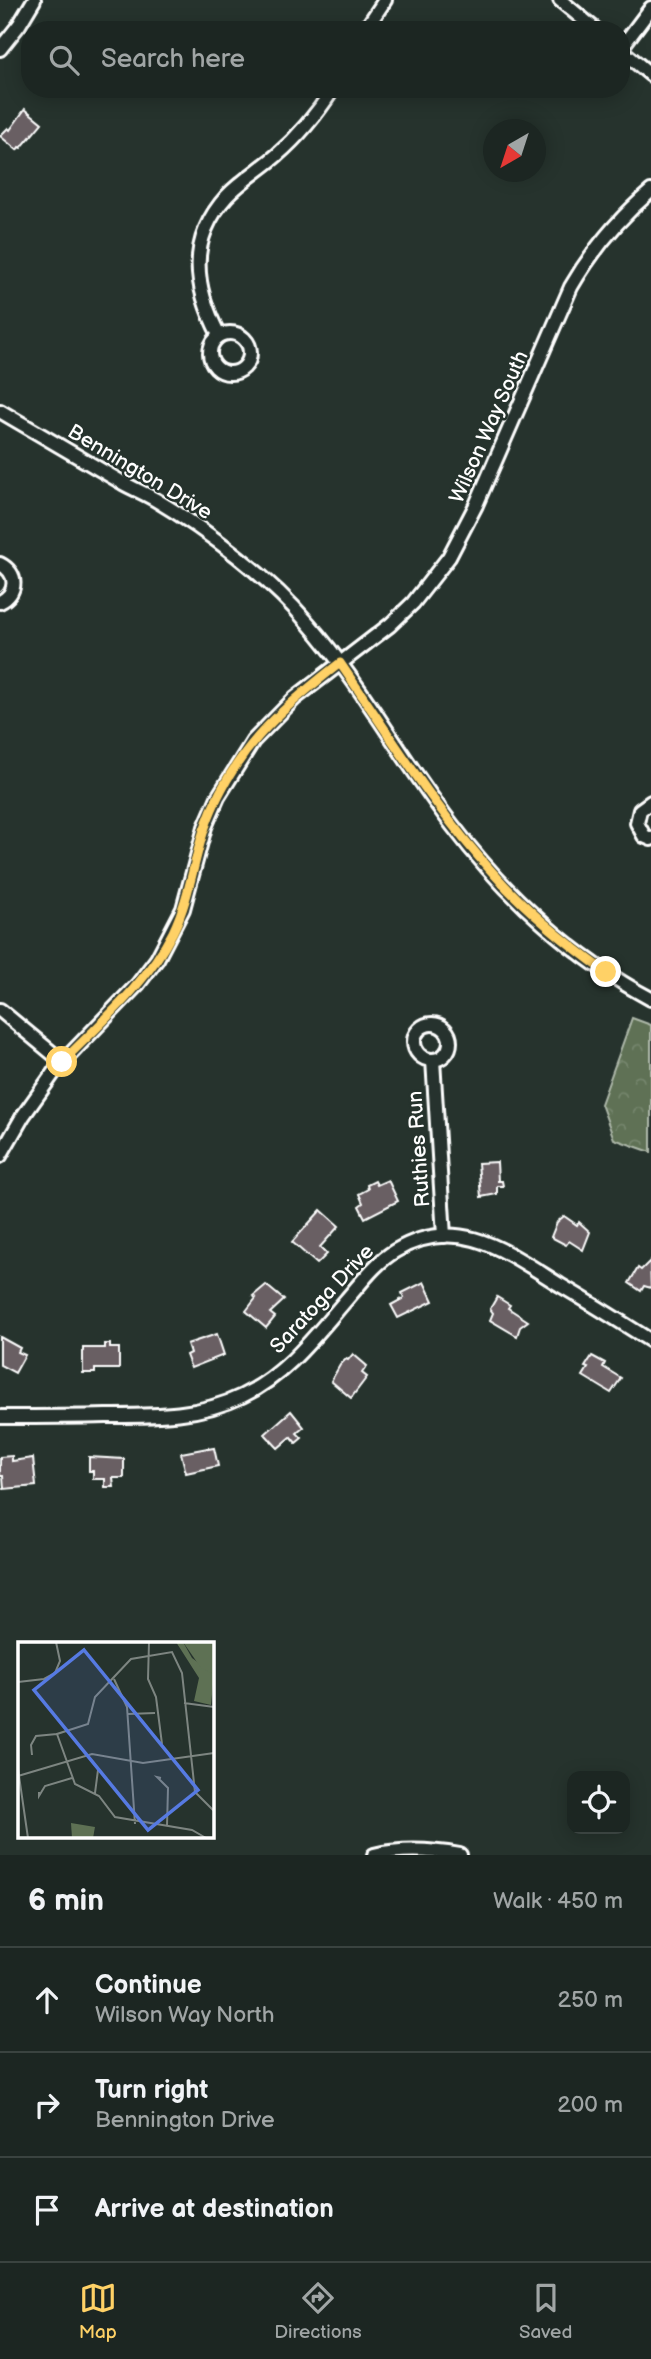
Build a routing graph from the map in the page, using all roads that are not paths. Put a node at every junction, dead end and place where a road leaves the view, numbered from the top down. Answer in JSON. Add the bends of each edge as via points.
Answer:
{"nodes":[{"id":1,"x":34,"y":0,"type":"edge"},
{"id":2,"x":385,"y":0,"type":"edge"},
{"id":3,"x":561,"y":0,"type":"edge"},
{"id":4,"x":651,"y":8,"type":"edge"},
{"id":5,"x":21,"y":21,"type":"edge"},
{"id":6,"x":371,"y":21,"type":"edge"},
{"id":7,"x":586,"y":21,"type":"edge"},
{"id":8,"x":21,"y":22,"type":"edge"},
{"id":9,"x":630,"y":37,"type":"edge"},
{"id":10,"x":0,"y":49,"type":"edge"},
{"id":11,"x":630,"y":57,"type":"edge"},
{"id":12,"x":651,"y":75,"type":"edge"},
{"id":13,"x":327,"y":98,"type":"edge"},
{"id":14,"x":651,"y":191,"type":"edge"},
{"id":15,"x":219,"y":335,"type":"dead end"},
{"id":16,"x":0,"y":411,"type":"edge"},
{"id":17,"x":0,"y":564,"type":"edge"},
{"id":18,"x":0,"y":602,"type":"edge"},
{"id":19,"x":340,"y":663,"type":"junction"},
{"id":20,"x":651,"y":803,"type":"edge"},
{"id":21,"x":651,"y":839,"type":"edge"},
{"id":22,"x":651,"y":999,"type":"edge"},
{"id":23,"x":0,"y":1010,"type":"edge"},
{"id":24,"x":433,"y":1060,"type":"dead end"},
{"id":25,"x":62,"y":1062,"type":"junction"},
{"id":26,"x":0,"y":1156,"type":"edge"},
{"id":27,"x":444,"y":1236,"type":"junction"},
{"id":28,"x":651,"y":1340,"type":"edge"},
{"id":29,"x":0,"y":1417,"type":"edge"},
{"id":30,"x":374,"y":1855,"type":"edge"},
{"id":31,"x":460,"y":1855,"type":"edge"}],
"edges":[{"from":1,"to":5,"type":"street"},
{"from":2,"to":6,"type":"street"},
{"from":3,"to":7,"type":"street"},
{"from":4,"to":9,"type":"street"},
{"from":8,"to":10,"type":"street"},
{"from":11,"to":12,"type":"street"},
{"from":13,"to":15,"type":"street","via":[[296,137],[228,195],[208,224],[198,277],[204,304]]},
{"from":14,"to":19,"type":"street","name":"Wilson Way South","via":[[604,236],[571,287],[449,557],[413,603]]},
{"from":16,"to":19,"type":"street","name":"Bennington Drive","via":[[186,519],[283,597]]},
{"from":17,"to":18,"type":"street","via":[[10,570],[14,584],[10,595]]},
{"from":19,"to":22,"type":"street","name":"Bennington Drive","via":[[452,826],[495,876],[564,941]]},
{"from":19,"to":25,"type":"street","name":"Wilson Way South","via":[[271,721],[234,768],[214,807],[183,909],[157,959]]},
{"from":20,"to":21,"type":"street","via":[[640,810],[637,823]]},
{"from":23,"to":25,"type":"street"},
{"from":24,"to":27,"type":"street","name":"Ruthies Run"},
{"from":25,"to":26,"type":"street","name":"Wilson Way South"},
{"from":27,"to":28,"type":"street","name":"Saratoga Drive","via":[[464,1236],[498,1247]]},
{"from":27,"to":29,"type":"street","name":"Saratoga Drive","via":[[408,1244],[377,1264],[300,1354],[242,1397],[216,1407],[161,1416]]},
{"from":30,"to":31,"type":"street","via":[[415,1851]]}]}
